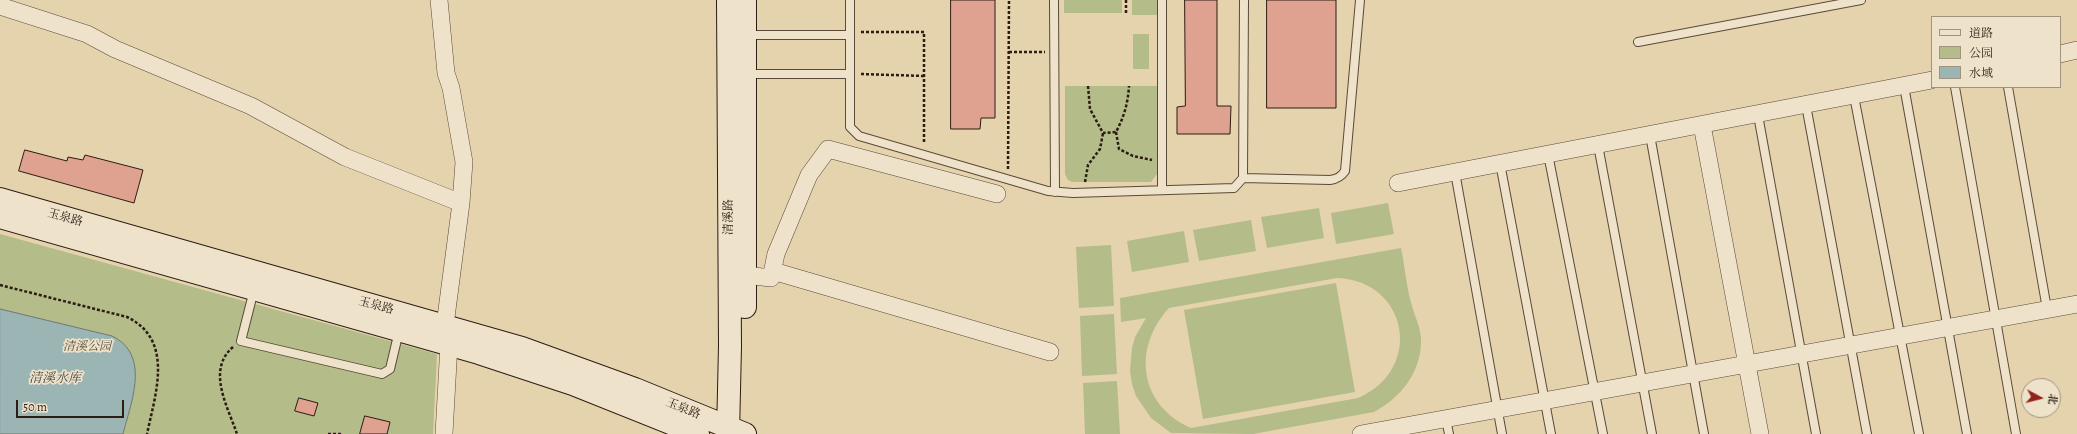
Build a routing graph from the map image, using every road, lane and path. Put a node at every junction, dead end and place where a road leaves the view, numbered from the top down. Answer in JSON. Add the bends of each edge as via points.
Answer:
{"nodes":[{"id":1,"x":439,"y":0,"type":"edge"},
{"id":2,"x":728,"y":0,"type":"edge"},
{"id":3,"x":745,"y":0,"type":"edge"},
{"id":4,"x":850,"y":0,"type":"edge"},
{"id":5,"x":1009,"y":0,"type":"edge"},
{"id":6,"x":1054,"y":0,"type":"edge"},
{"id":7,"x":1126,"y":0,"type":"edge"},
{"id":8,"x":1162,"y":0,"type":"edge"},
{"id":9,"x":1244,"y":0,"type":"edge"},
{"id":10,"x":1360,"y":0,"type":"edge"},
{"id":11,"x":1861,"y":0,"type":"edge"},
{"id":12,"x":0,"y":6,"type":"edge"},
{"id":13,"x":1126,"y":15,"type":"dead end"},
{"id":14,"x":850,"y":34,"type":"junction"},
{"id":15,"x":745,"y":35,"type":"junction"},
{"id":16,"x":1638,"y":42,"type":"dead end"},
{"id":17,"x":2077,"y":50,"type":"edge"},
{"id":18,"x":1009,"y":52,"type":"junction"},
{"id":19,"x":1054,"y":52,"type":"junction"},
{"id":20,"x":2061,"y":54,"type":"edge"},
{"id":21,"x":745,"y":74,"type":"junction"},
{"id":22,"x":850,"y":74,"type":"junction"},
{"id":23,"x":924,"y":76,"type":"junction"},
{"id":24,"x":1931,"y":80,"type":"edge"},
{"id":25,"x":1088,"y":86,"type":"dead end"},
{"id":26,"x":1130,"y":86,"type":"dead end"},
{"id":27,"x":1904,"y":86,"type":"junction"},
{"id":28,"x":1955,"y":88,"type":"edge"},
{"id":29,"x":2008,"y":88,"type":"edge"},
{"id":30,"x":1854,"y":96,"type":"junction"},
{"id":31,"x":1806,"y":105,"type":"junction"},
{"id":32,"x":1758,"y":114,"type":"junction"},
{"id":33,"x":1702,"y":125,"type":"junction"},
{"id":34,"x":1116,"y":132,"type":"junction"},
{"id":35,"x":1103,"y":133,"type":"junction"},
{"id":36,"x":1650,"y":135,"type":"junction"},
{"id":37,"x":1598,"y":145,"type":"junction"},
{"id":38,"x":1548,"y":154,"type":"junction"},
{"id":39,"x":924,"y":155,"type":"junction"},
{"id":40,"x":1162,"y":160,"type":"junction"},
{"id":41,"x":1500,"y":163,"type":"junction"},
{"id":42,"x":1455,"y":172,"type":"junction"},
{"id":43,"x":1243,"y":178,"type":"junction"},
{"id":44,"x":1008,"y":180,"type":"junction"},
{"id":45,"x":1398,"y":183,"type":"dead end"},
{"id":46,"x":1162,"y":190,"type":"junction"},
{"id":47,"x":1055,"y":192,"type":"junction"},
{"id":48,"x":1085,"y":193,"type":"junction"},
{"id":49,"x":997,"y":194,"type":"dead end"},
{"id":50,"x":0,"y":199,"type":"edge"},
{"id":51,"x":461,"y":204,"type":"junction"},
{"id":52,"x":0,"y":217,"type":"edge"},
{"id":53,"x":773,"y":271,"type":"junction"},
{"id":54,"x":745,"y":275,"type":"junction"},
{"id":55,"x":0,"y":285,"type":"edge"},
{"id":56,"x":254,"y":290,"type":"junction"},
{"id":57,"x":2077,"y":304,"type":"edge"},
{"id":58,"x":2047,"y":310,"type":"junction"},
{"id":59,"x":1996,"y":319,"type":"junction"},
{"id":60,"x":1948,"y":328,"type":"junction"},
{"id":61,"x":399,"y":330,"type":"junction"},
{"id":62,"x":447,"y":334,"type":"junction"},
{"id":63,"x":1900,"y":336,"type":"junction"},
{"id":64,"x":241,"y":341,"type":"junction"},
{"id":65,"x":1850,"y":345,"type":"junction"},
{"id":66,"x":1050,"y":352,"type":"dead end"},
{"id":67,"x":1801,"y":354,"type":"junction"},
{"id":68,"x":1747,"y":364,"type":"junction"},
{"id":69,"x":1693,"y":374,"type":"junction"},
{"id":70,"x":1643,"y":383,"type":"junction"},
{"id":71,"x":1595,"y":392,"type":"junction"},
{"id":72,"x":1544,"y":401,"type":"junction"},
{"id":73,"x":1498,"y":409,"type":"junction"},
{"id":74,"x":1447,"y":426,"type":"edge"},
{"id":75,"x":1396,"y":431,"type":"edge"},
{"id":76,"x":737,"y":432,"type":"edge"},
{"id":77,"x":146,"y":434,"type":"edge"},
{"id":78,"x":238,"y":434,"type":"edge"},
{"id":79,"x":328,"y":434,"type":"edge"},
{"id":80,"x":342,"y":434,"type":"edge"},
{"id":81,"x":444,"y":434,"type":"edge"},
{"id":82,"x":698,"y":434,"type":"edge"},
{"id":83,"x":1361,"y":434,"type":"edge"},
{"id":84,"x":1502,"y":434,"type":"edge"},
{"id":85,"x":1551,"y":434,"type":"edge"},
{"id":86,"x":1603,"y":434,"type":"edge"},
{"id":87,"x":1652,"y":434,"type":"edge"},
{"id":88,"x":1704,"y":434,"type":"edge"},
{"id":89,"x":1760,"y":434,"type":"edge"},
{"id":90,"x":1816,"y":434,"type":"edge"},
{"id":91,"x":1867,"y":434,"type":"edge"},
{"id":92,"x":1919,"y":434,"type":"edge"},
{"id":93,"x":1967,"y":434,"type":"edge"},
{"id":94,"x":2016,"y":434,"type":"edge"}],
"edges":[{"from":1,"to":51,"type":"street","via":[[446,73],[464,153]]},
{"from":2,"to":76,"type":"main road","name":"清溪路","via":[[730,346]]},
{"from":3,"to":15,"type":"main road","name":"清溪路"},
{"from":4,"to":14,"type":"lane"},
{"from":5,"to":18,"type":"path"},
{"from":6,"to":19,"type":"lane"},
{"from":7,"to":13,"type":"path"},
{"from":8,"to":40,"type":"lane"},
{"from":9,"to":43,"type":"lane"},
{"from":10,"to":43,"type":"lane","via":[[1345,171],[1335,180]]},
{"from":11,"to":16,"type":"lane"},
{"from":12,"to":51,"type":"street","via":[[87,34],[114,49],[251,106],[345,157]]},
{"from":14,"to":15,"type":"lane"},
{"from":14,"to":22,"type":"lane"},
{"from":14,"to":23,"type":"path","via":[[924,32]]},
{"from":15,"to":21,"type":"main road","name":"清溪路"},
{"from":17,"to":20,"type":"street"},
{"from":18,"to":19,"type":"path"},
{"from":18,"to":44,"type":"path"},
{"from":19,"to":47,"type":"lane"},
{"from":21,"to":22,"type":"lane"},
{"from":21,"to":54,"type":"main road","name":"清溪路"},
{"from":22,"to":23,"type":"path"},
{"from":22,"to":39,"type":"lane","via":[[850,127],[859,136]]},
{"from":23,"to":39,"type":"path"},
{"from":24,"to":27,"type":"street"},
{"from":25,"to":35,"type":"path","via":[[1090,109]]},
{"from":26,"to":34,"type":"path","via":[[1126,108]]},
{"from":27,"to":30,"type":"street"},
{"from":27,"to":60,"type":"lane"},
{"from":28,"to":59,"type":"lane"},
{"from":29,"to":58,"type":"lane"},
{"from":30,"to":31,"type":"street"},
{"from":30,"to":63,"type":"lane"},
{"from":31,"to":32,"type":"street"},
{"from":31,"to":65,"type":"lane"},
{"from":32,"to":33,"type":"street"},
{"from":32,"to":67,"type":"lane"},
{"from":33,"to":36,"type":"street"},
{"from":33,"to":68,"type":"street"},
{"from":34,"to":35,"type":"path"},
{"from":34,"to":40,"type":"path","via":[[1120,150],[1146,159]]},
{"from":35,"to":48,"type":"path","via":[[1100,149],[1088,165]]},
{"from":36,"to":37,"type":"street"},
{"from":36,"to":69,"type":"lane"},
{"from":37,"to":38,"type":"street"},
{"from":37,"to":70,"type":"lane"},
{"from":38,"to":41,"type":"street"},
{"from":38,"to":71,"type":"lane"},
{"from":39,"to":44,"type":"lane"},
{"from":40,"to":46,"type":"lane"},
{"from":41,"to":42,"type":"street"},
{"from":41,"to":72,"type":"lane"},
{"from":42,"to":45,"type":"street"},
{"from":42,"to":73,"type":"lane"},
{"from":43,"to":46,"type":"lane","via":[[1234,188]]},
{"from":44,"to":47,"type":"lane"},
{"from":46,"to":48,"type":"lane"},
{"from":47,"to":48,"type":"lane"},
{"from":49,"to":53,"type":"street","via":[[828,149],[809,175],[776,254]]},
{"from":50,"to":62,"type":"main road","name":"玉泉路"},
{"from":51,"to":62,"type":"street"},
{"from":52,"to":56,"type":"main road","name":"玉泉路"},
{"from":53,"to":54,"type":"street","via":[[771,278]]},
{"from":53,"to":66,"type":"street"},
{"from":54,"to":76,"type":"main road","name":"清溪路"},
{"from":55,"to":77,"type":"path","via":[[127,317],[144,329],[156,352],[159,374]]},
{"from":56,"to":61,"type":"main road","name":"玉泉路"},
{"from":56,"to":64,"type":"lane"},
{"from":57,"to":58,"type":"street"},
{"from":58,"to":59,"type":"street"},
{"from":59,"to":60,"type":"street"},
{"from":59,"to":94,"type":"lane"},
{"from":60,"to":63,"type":"street"},
{"from":60,"to":93,"type":"lane"},
{"from":61,"to":62,"type":"main road","name":"玉泉路"},
{"from":61,"to":64,"type":"lane","via":[[390,369],[382,374]]},
{"from":62,"to":76,"type":"main road","name":"玉泉路","via":[[579,368]]},
{"from":62,"to":81,"type":"street"},
{"from":62,"to":82,"type":"main road","name":"玉泉路"},
{"from":63,"to":65,"type":"street"},
{"from":63,"to":92,"type":"lane"},
{"from":64,"to":78,"type":"path","via":[[223,357],[220,373],[222,390]]},
{"from":65,"to":67,"type":"street"},
{"from":65,"to":91,"type":"lane"},
{"from":67,"to":68,"type":"street"},
{"from":67,"to":90,"type":"lane"},
{"from":68,"to":69,"type":"street"},
{"from":68,"to":89,"type":"street"},
{"from":69,"to":70,"type":"street"},
{"from":69,"to":88,"type":"lane"},
{"from":70,"to":71,"type":"street"},
{"from":70,"to":87,"type":"lane"},
{"from":71,"to":72,"type":"street"},
{"from":71,"to":86,"type":"lane"},
{"from":72,"to":73,"type":"street"},
{"from":72,"to":85,"type":"lane"},
{"from":73,"to":74,"type":"street"},
{"from":73,"to":84,"type":"lane"},
{"from":74,"to":75,"type":"street"},
{"from":75,"to":83,"type":"street"},
{"from":79,"to":80,"type":"path"}]}
